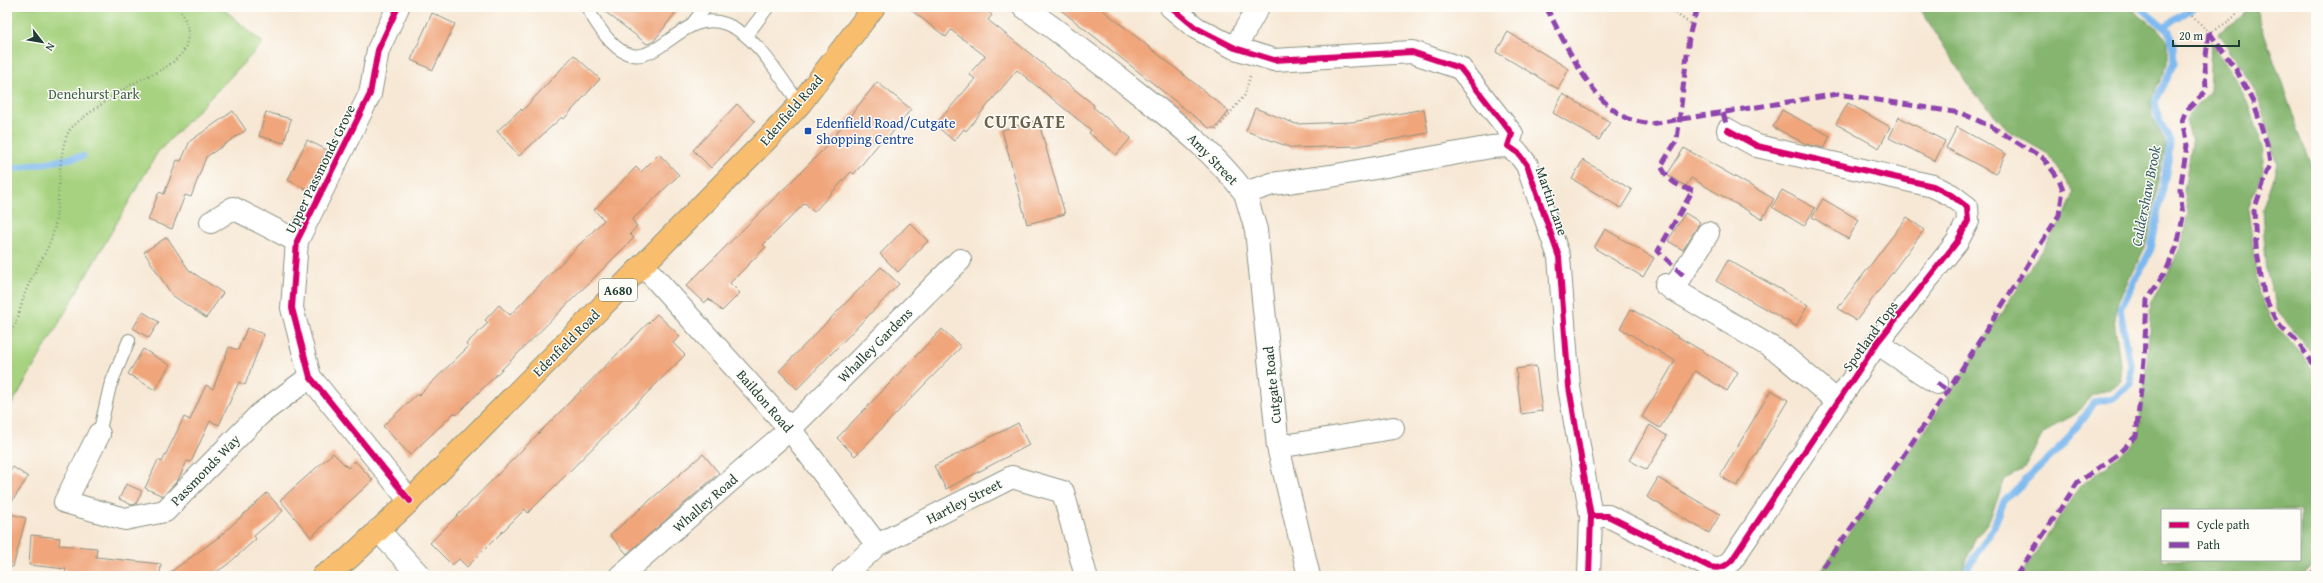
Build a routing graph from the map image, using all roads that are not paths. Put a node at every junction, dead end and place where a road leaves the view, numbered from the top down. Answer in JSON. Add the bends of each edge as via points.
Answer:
{"nodes":[{"id":1,"x":398,"y":7,"type":"edge"},
{"id":2,"x":586,"y":7,"type":"edge"},
{"id":3,"x":705,"y":7,"type":"edge"},
{"id":4,"x":768,"y":7,"type":"edge"},
{"id":5,"x":874,"y":7,"type":"edge"},
{"id":6,"x":1024,"y":7,"type":"edge"},
{"id":7,"x":1171,"y":7,"type":"edge"},
{"id":8,"x":1258,"y":7,"type":"edge"},
{"id":9,"x":690,"y":27,"type":"junction"},
{"id":10,"x":746,"y":36,"type":"junction"},
{"id":11,"x":1245,"y":51,"type":"junction"},
{"id":12,"x":800,"y":104,"type":"junction"},
{"id":13,"x":1728,"y":130,"type":"dead end"},
{"id":14,"x":1508,"y":146,"type":"junction"},
{"id":15,"x":1245,"y":193,"type":"junction"},
{"id":16,"x":211,"y":222,"type":"dead end"},
{"id":17,"x":1708,"y":233,"type":"dead end"},
{"id":18,"x":297,"y":241,"type":"junction"},
{"id":19,"x":960,"y":260,"type":"dead end"},
{"id":20,"x":643,"y":265,"type":"junction"},
{"id":21,"x":129,"y":340,"type":"dead end"},
{"id":22,"x":1876,"y":343,"type":"junction"},
{"id":23,"x":310,"y":377,"type":"junction"},
{"id":24,"x":1937,"y":383,"type":"dead end"},
{"id":25,"x":1838,"y":402,"type":"junction"},
{"id":26,"x":1393,"y":428,"type":"dead end"},
{"id":27,"x":790,"y":429,"type":"junction"},
{"id":28,"x":99,"y":434,"type":"joint"},
{"id":29,"x":1278,"y":447,"type":"junction"},
{"id":30,"x":410,"y":501,"type":"junction"},
{"id":31,"x":1591,"y":516,"type":"junction"},
{"id":32,"x":378,"y":530,"type":"junction"},
{"id":33,"x":877,"y":545,"type":"junction"},
{"id":34,"x":324,"y":576,"type":"edge"},
{"id":35,"x":420,"y":576,"type":"edge"},
{"id":36,"x":620,"y":576,"type":"edge"},
{"id":37,"x":843,"y":576,"type":"edge"},
{"id":38,"x":1086,"y":576,"type":"edge"},
{"id":39,"x":1309,"y":576,"type":"edge"},
{"id":40,"x":1589,"y":576,"type":"edge"}],
"edges":[{"from":1,"to":18,"type":"street","name":"Upper Passmonds Grove","via":[[378,50],[370,94]]},
{"from":2,"to":9,"type":"lane","via":[[596,25],[616,48],[633,56],[648,54]]},
{"from":3,"to":9,"type":"lane"},
{"from":4,"to":10,"type":"lane"},
{"from":5,"to":12,"type":"main road","name":"Edenfield Road","number":"A680"},
{"from":6,"to":15,"type":"street","name":"Amy Street","via":[[1088,53],[1204,146]]},
{"from":7,"to":11,"type":"street","via":[[1196,28]]},
{"from":8,"to":11,"type":"street"},
{"from":9,"to":10,"type":"lane","via":[[708,22],[726,24]]},
{"from":10,"to":12,"type":"lane","via":[[752,40]]},
{"from":11,"to":14,"type":"street","via":[[1274,60],[1412,52],[1460,68],[1512,134]]},
{"from":12,"to":20,"type":"main road","name":"Edenfield Road","number":"A680"},
{"from":13,"to":22,"type":"street","name":"Spotland Tops","via":[[1757,146],[1933,186],[1967,207],[1968,221],[1957,242]]},
{"from":14,"to":15,"type":"street","name":"Amy Street","via":[[1272,184]]},
{"from":14,"to":31,"type":"street","name":"Martin Lane","via":[[1518,153],[1527,165],[1559,257],[1569,387]]},
{"from":15,"to":29,"type":"street","name":"Cutgate Road","via":[[1256,230]]},
{"from":16,"to":18,"type":"street","via":[[233,208]]},
{"from":17,"to":25,"type":"street","via":[[1670,288],[1779,352]]},
{"from":18,"to":23,"type":"street","name":"Upper Passmonds Grove","via":[[292,308]]},
{"from":19,"to":27,"type":"street","name":"Whalley Gardens"},
{"from":20,"to":27,"type":"street","name":"Baildon Road"},
{"from":20,"to":30,"type":"main road","name":"Edenfield Road","number":"A680"},
{"from":21,"to":28,"type":"lane","via":[[110,386]]},
{"from":22,"to":24,"type":"street"},
{"from":22,"to":25,"type":"street","name":"Spotland Tops"},
{"from":23,"to":28,"type":"street","name":"Passmonds Way","via":[[260,414],[166,511],[125,519],[65,502]]},
{"from":23,"to":30,"type":"street","name":"Upper Passmonds Grove"},
{"from":25,"to":31,"type":"street","name":"Spotland Tops","via":[[1726,566],[1710,567],[1608,516]]},
{"from":26,"to":29,"type":"street"},
{"from":27,"to":33,"type":"street","name":"Baildon Road"},
{"from":27,"to":36,"type":"street","name":"Whalley Road"},
{"from":29,"to":39,"type":"street","name":"Cutgate Road"},
{"from":30,"to":32,"type":"main road","name":"Edenfield Road","number":"A680"},
{"from":31,"to":40,"type":"street","name":"Martin Lane"},
{"from":32,"to":34,"type":"main road","name":"Edenfield Road","number":"A680","via":[[348,559]]},
{"from":32,"to":35,"type":"street"},
{"from":33,"to":37,"type":"street"},
{"from":33,"to":38,"type":"street","name":"Hartley Street","via":[[1012,477],[1064,492]]}]}
